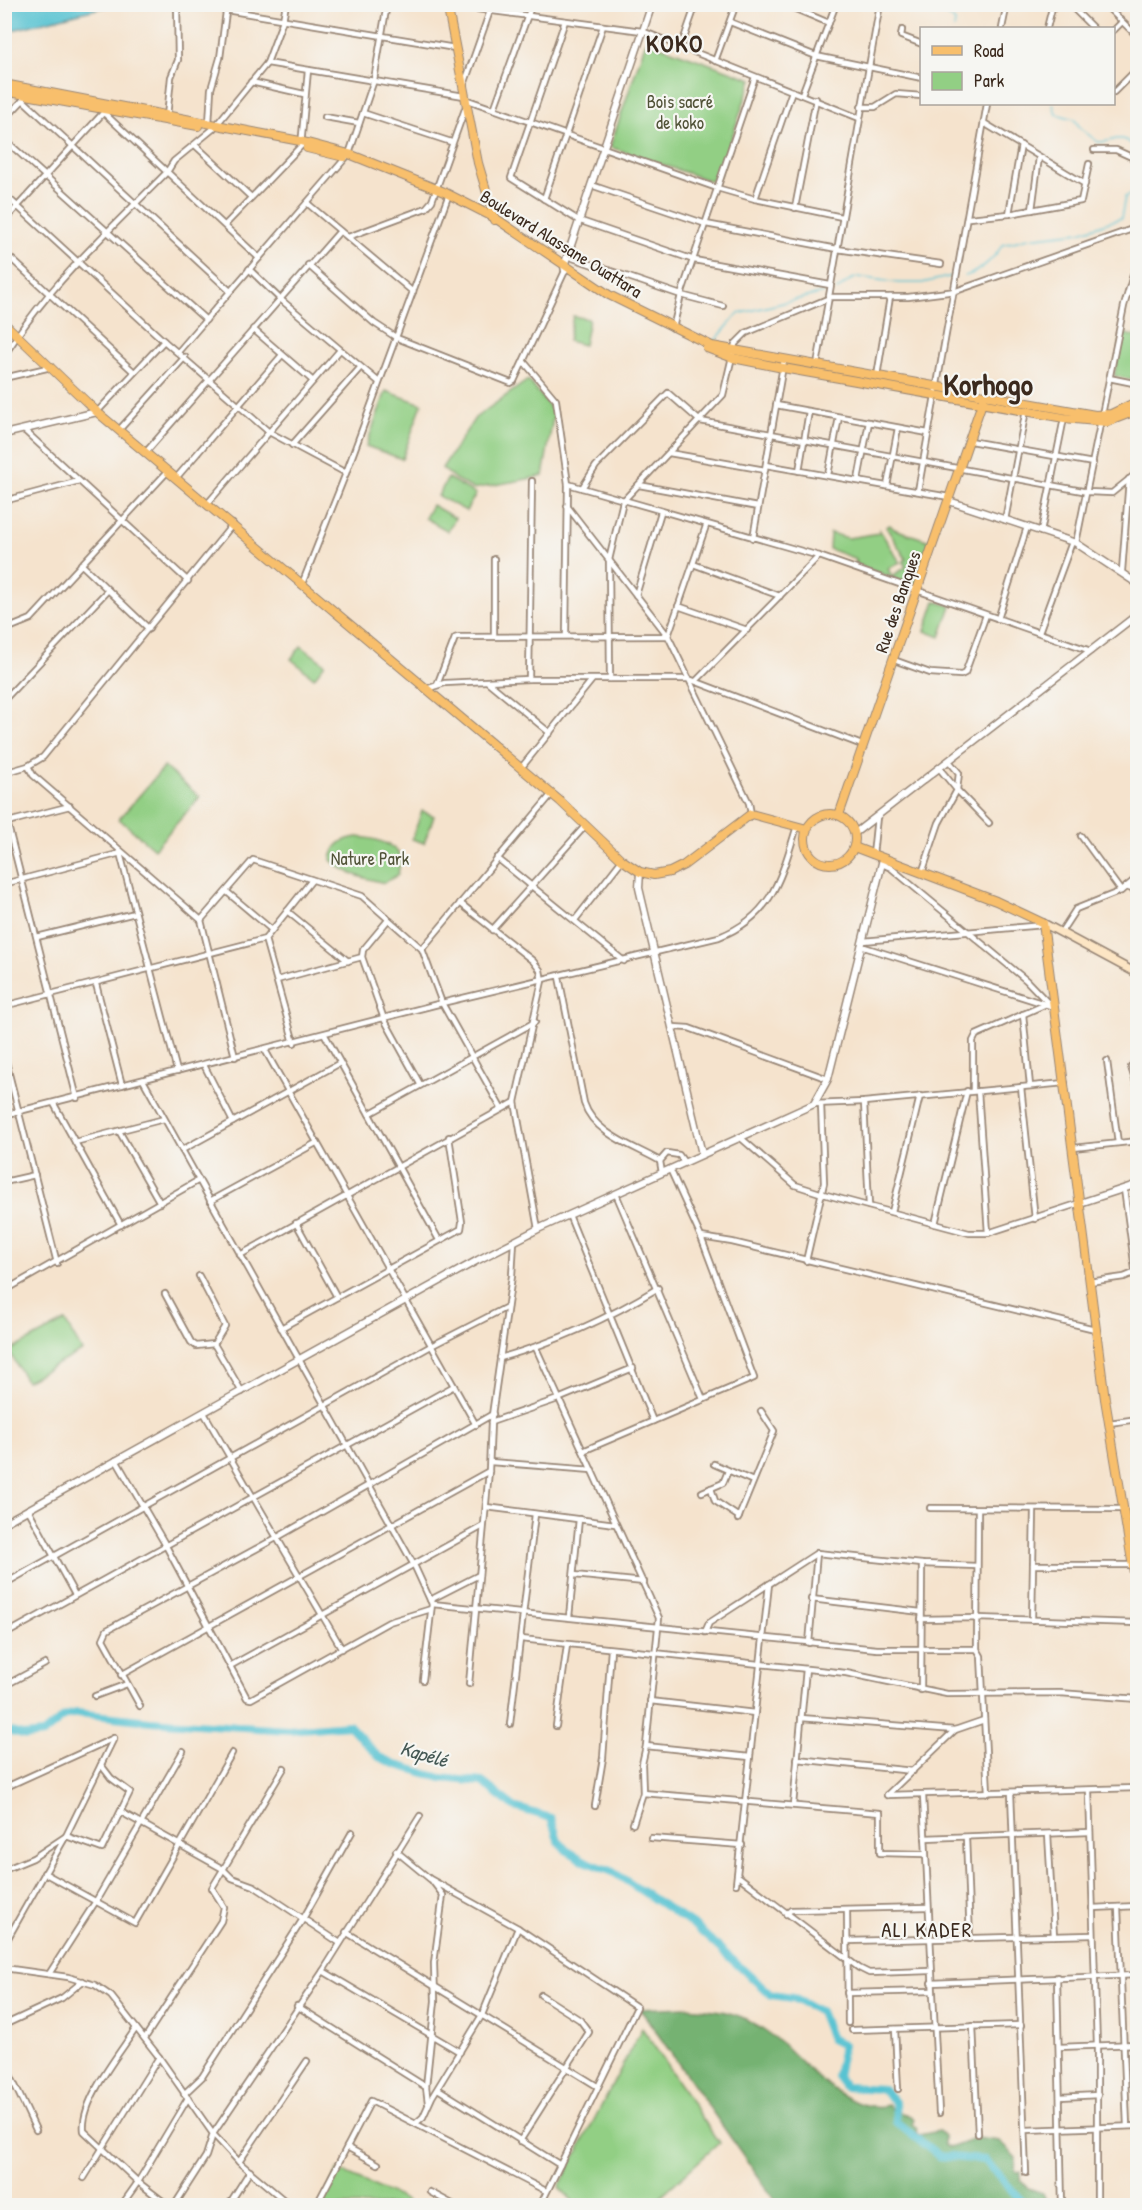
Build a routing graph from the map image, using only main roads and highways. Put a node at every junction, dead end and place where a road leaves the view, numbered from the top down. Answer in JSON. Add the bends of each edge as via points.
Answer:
{"nodes":[{"id":1,"x":447,"y":5,"type":"edge"},
{"id":2,"x":4,"y":84,"type":"edge"},
{"id":3,"x":4,"y":91,"type":"edge"},
{"id":4,"x":26,"y":95,"type":"junction"},
{"id":5,"x":495,"y":221,"type":"junction"},
{"id":6,"x":4,"y":323,"type":"edge"},
{"id":7,"x":983,"y":400,"type":"junction"},
{"id":8,"x":1137,"y":401,"type":"edge"},
{"id":9,"x":1135,"y":412,"type":"edge"},
{"id":10,"x":839,"y":815,"type":"junction"},
{"id":11,"x":807,"y":829,"type":"junction"},
{"id":12,"x":854,"y":847,"type":"junction"},
{"id":13,"x":1044,"y":924,"type":"junction"},
{"id":14,"x":1137,"y":974,"type":"edge"},
{"id":15,"x":1134,"y":1570,"type":"edge"},
{"id":16,"x":1137,"y":1597,"type":"edge"}],
"edges":[{"from":1,"to":5,"type":"main road","via":[[478,162]]},
{"from":2,"to":4,"type":"main road","name":"Boulevard Alassane Ouattara"},
{"from":3,"to":4,"type":"main road","name":"Boulevard Alassane Ouattara"},
{"from":4,"to":5,"type":"main road","name":"Boulevard Alassane Ouattara","via":[[301,143],[348,156],[436,191]]},
{"from":5,"to":7,"type":"main road","name":"Boulevard Alassane Ouattara","via":[[609,295],[710,348]]},
{"from":6,"to":11,"type":"main road","via":[[97,412],[640,872],[654,874],[676,869],[751,814]]},
{"from":7,"to":9,"type":"main road","name":"Boulevard Alassane Ouattara","via":[[1100,419]]},
{"from":7,"to":10,"type":"main road","name":"Rue des Banques"},
{"from":8,"to":9,"type":"main road","name":"Boulevard Alassane Ouattara"},
{"from":10,"to":11,"type":"main road","via":[[820,816]]},
{"from":10,"to":12,"type":"main road","via":[[855,833]]},
{"from":11,"to":12,"type":"main road","via":[[807,849],[823,863],[842,861]]},
{"from":12,"to":13,"type":"main road","via":[[882,862],[996,901]]},
{"from":13,"to":14,"type":"main road"},
{"from":13,"to":15,"type":"main road","via":[[1089,1282],[1121,1509]]},
{"from":15,"to":16,"type":"main road"}]}
